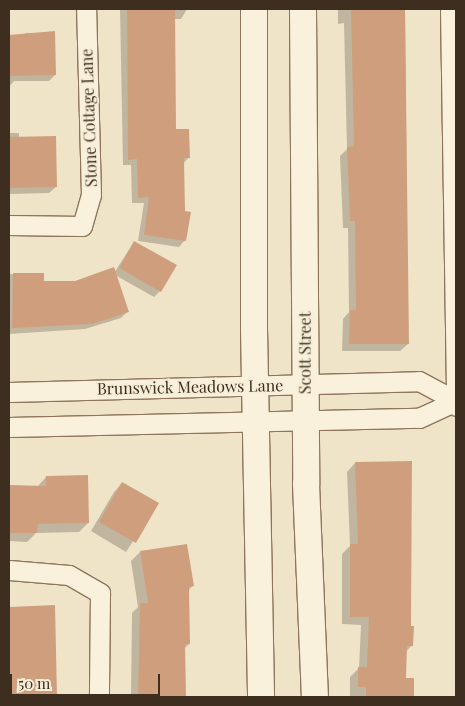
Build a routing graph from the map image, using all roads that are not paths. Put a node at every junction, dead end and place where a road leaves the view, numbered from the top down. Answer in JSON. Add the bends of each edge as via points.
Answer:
{"nodes":[{"id":1,"x":86,"y":9,"type":"edge"},
{"id":2,"x":254,"y":9,"type":"edge"},
{"id":3,"x":303,"y":9,"type":"edge"},
{"id":4,"x":450,"y":9,"type":"edge"},
{"id":5,"x":9,"y":225,"type":"edge"},
{"id":6,"x":255,"y":385,"type":"junction"},
{"id":7,"x":305,"y":385,"type":"junction"},
{"id":8,"x":9,"y":392,"type":"edge"},
{"id":9,"x":456,"y":401,"type":"edge"},
{"id":10,"x":456,"y":406,"type":"edge"},
{"id":11,"x":305,"y":420,"type":"junction"},
{"id":12,"x":256,"y":422,"type":"junction"},
{"id":13,"x":9,"y":426,"type":"edge"},
{"id":14,"x":9,"y":570,"type":"edge"},
{"id":15,"x":99,"y":697,"type":"edge"},
{"id":16,"x":261,"y":697,"type":"edge"},
{"id":17,"x":315,"y":697,"type":"edge"}],
"edges":[{"from":1,"to":5,"type":"street","name":"Stone Cottage Lane","via":[[91,195],[82,226]]},
{"from":2,"to":6,"type":"main road"},
{"from":3,"to":7,"type":"main road","name":"Scott Street"},
{"from":4,"to":9,"type":"street"},
{"from":6,"to":7,"type":"street","name":"Brunswick Meadows Lane"},
{"from":6,"to":8,"type":"street","name":"Brunswick Meadows Lane"},
{"from":6,"to":12,"type":"main road"},
{"from":7,"to":9,"type":"street","name":"Brunswick Meadows Lane","via":[[419,381]]},
{"from":7,"to":11,"type":"main road","name":"Scott Street"},
{"from":9,"to":10,"type":"street"},
{"from":9,"to":11,"type":"street","via":[[419,418]]},
{"from":11,"to":12,"type":"street"},
{"from":11,"to":17,"type":"main road","name":"Scott Street"},
{"from":12,"to":13,"type":"street"},
{"from":12,"to":16,"type":"main road"},
{"from":14,"to":15,"type":"street","via":[[69,575],[100,593]]}]}
